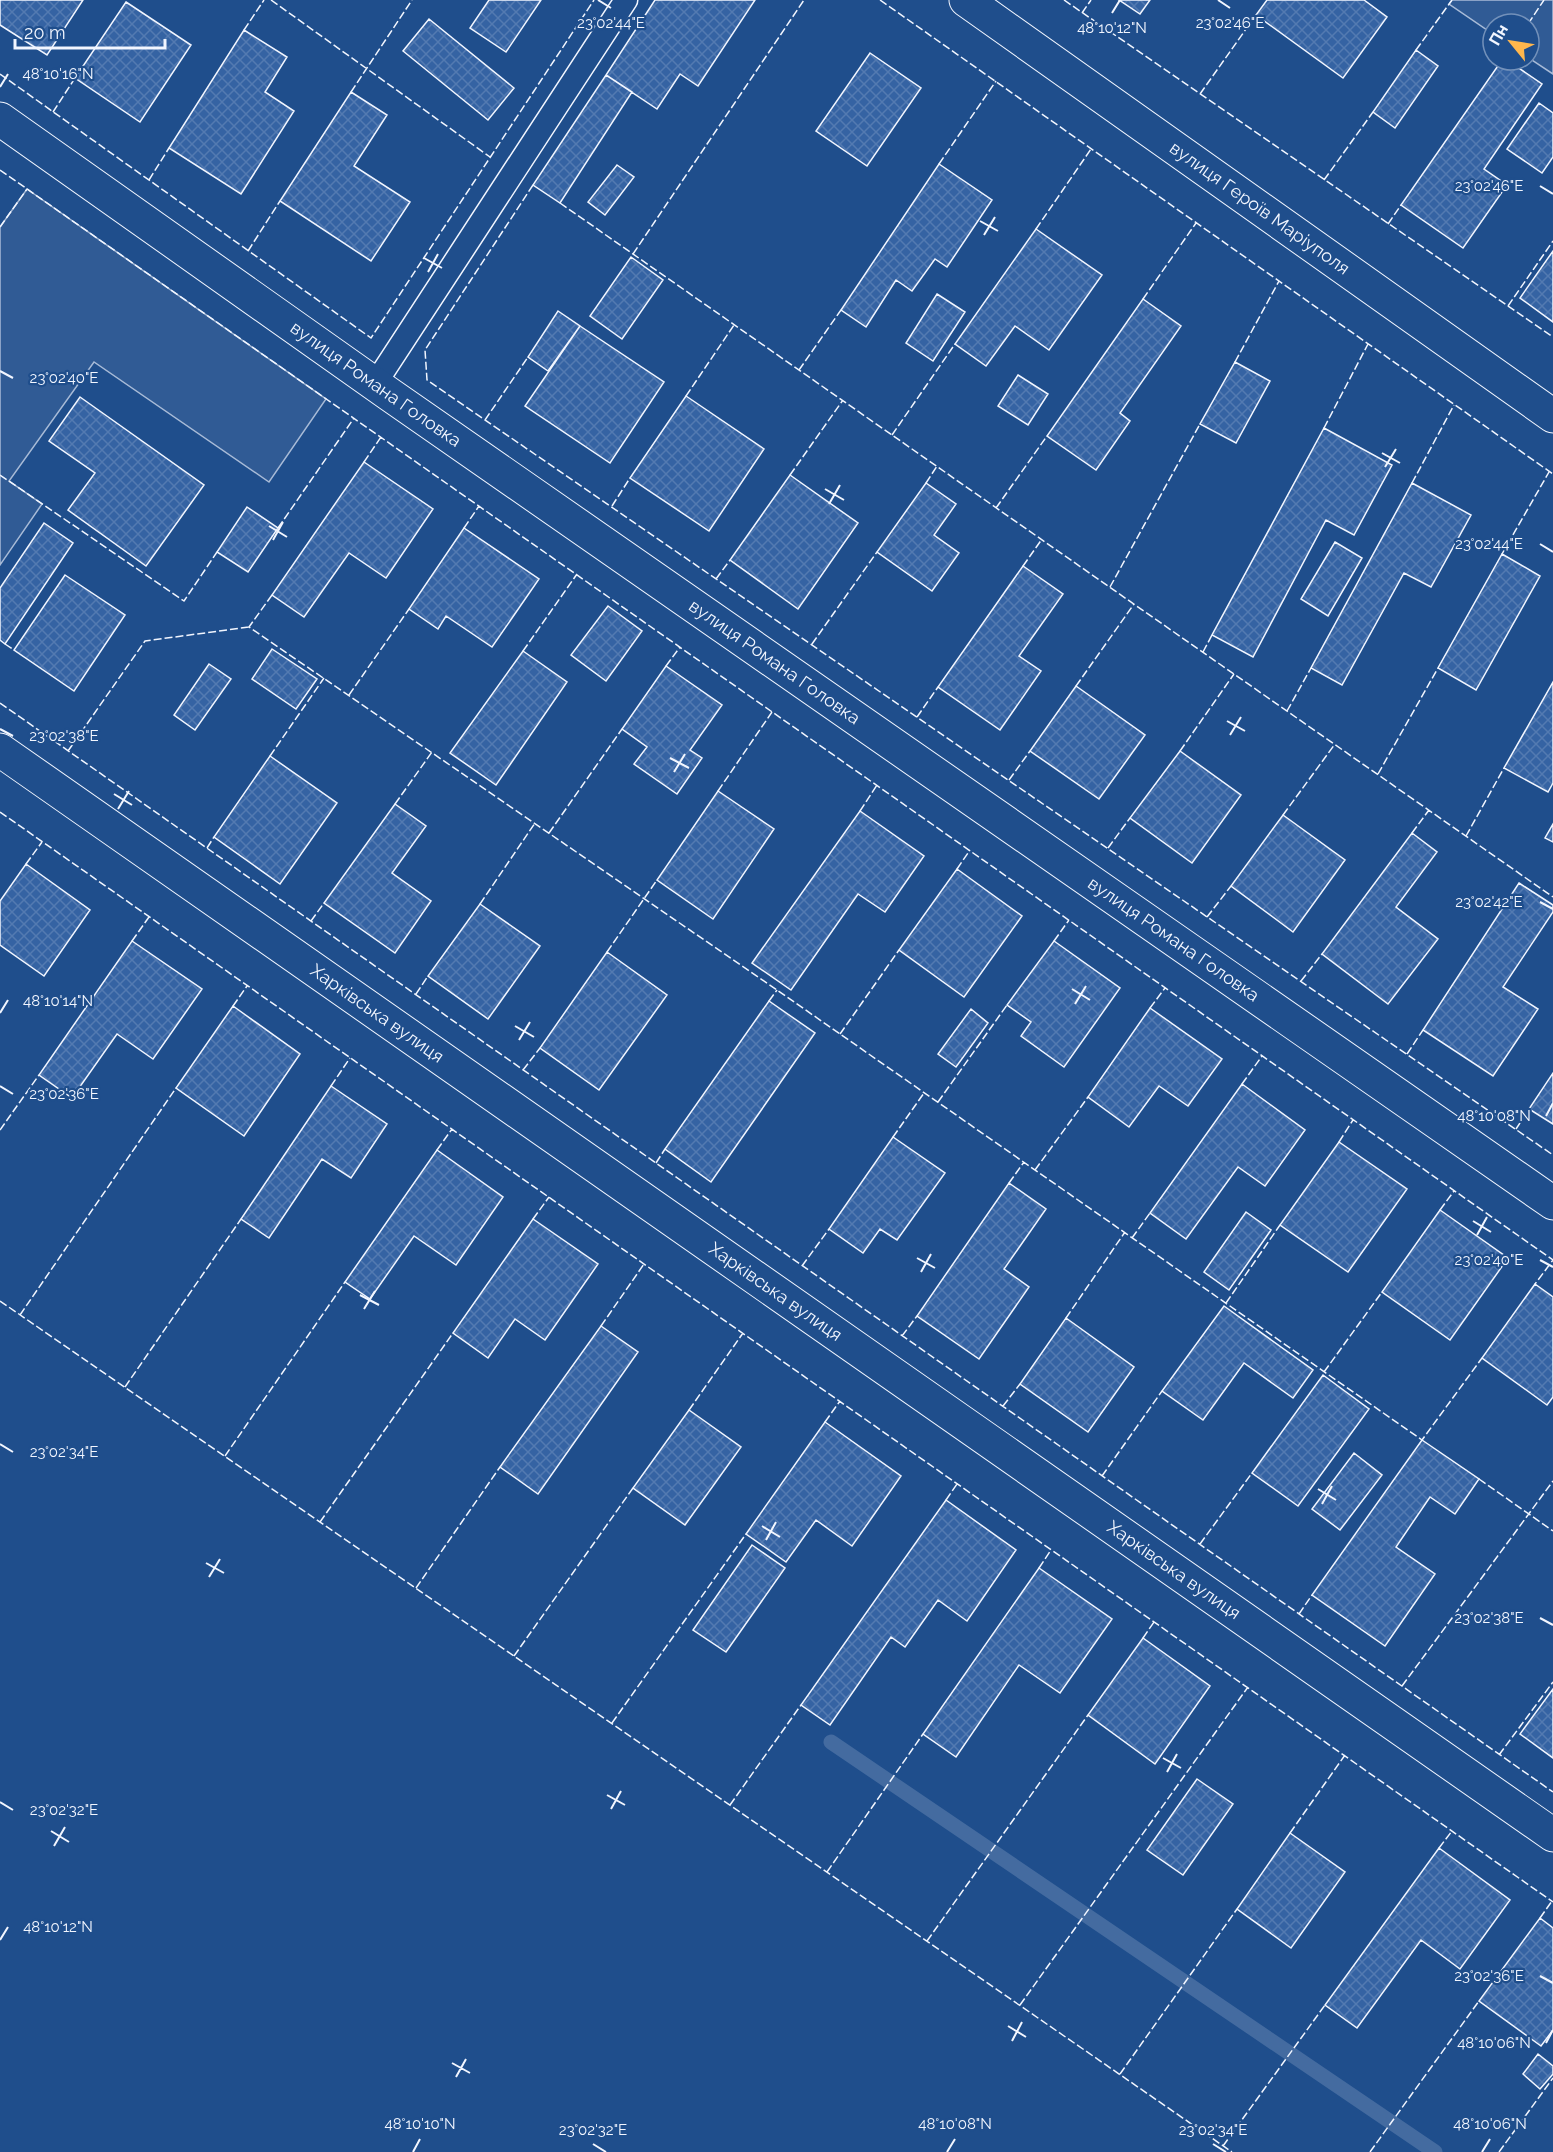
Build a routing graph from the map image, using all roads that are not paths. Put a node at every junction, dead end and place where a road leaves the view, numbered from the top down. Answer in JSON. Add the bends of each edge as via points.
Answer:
{"nodes":[{"id":1,"x":626,"y":0,"type":"edge"},
{"id":2,"x":966,"y":0,"type":"edge"},
{"id":3,"x":0,"y":119,"type":"edge"},
{"id":4,"x":375,"y":384,"type":"junction"},
{"id":5,"x":1553,"y":416,"type":"edge"},
{"id":6,"x":0,"y":750,"type":"edge"},
{"id":7,"x":1553,"y":1203,"type":"edge"},
{"id":8,"x":1553,"y":1835,"type":"edge"}],
"edges":[{"from":1,"to":4,"type":"lane"},
{"from":2,"to":5,"type":"street","name":"вулиця Героїв Маріуполя"},
{"from":3,"to":4,"type":"street","name":"вулиця Романа Головка"},
{"from":4,"to":7,"type":"street","name":"вулиця Романа Головка"},
{"from":6,"to":8,"type":"street","name":"Харківська вулиця"}]}
